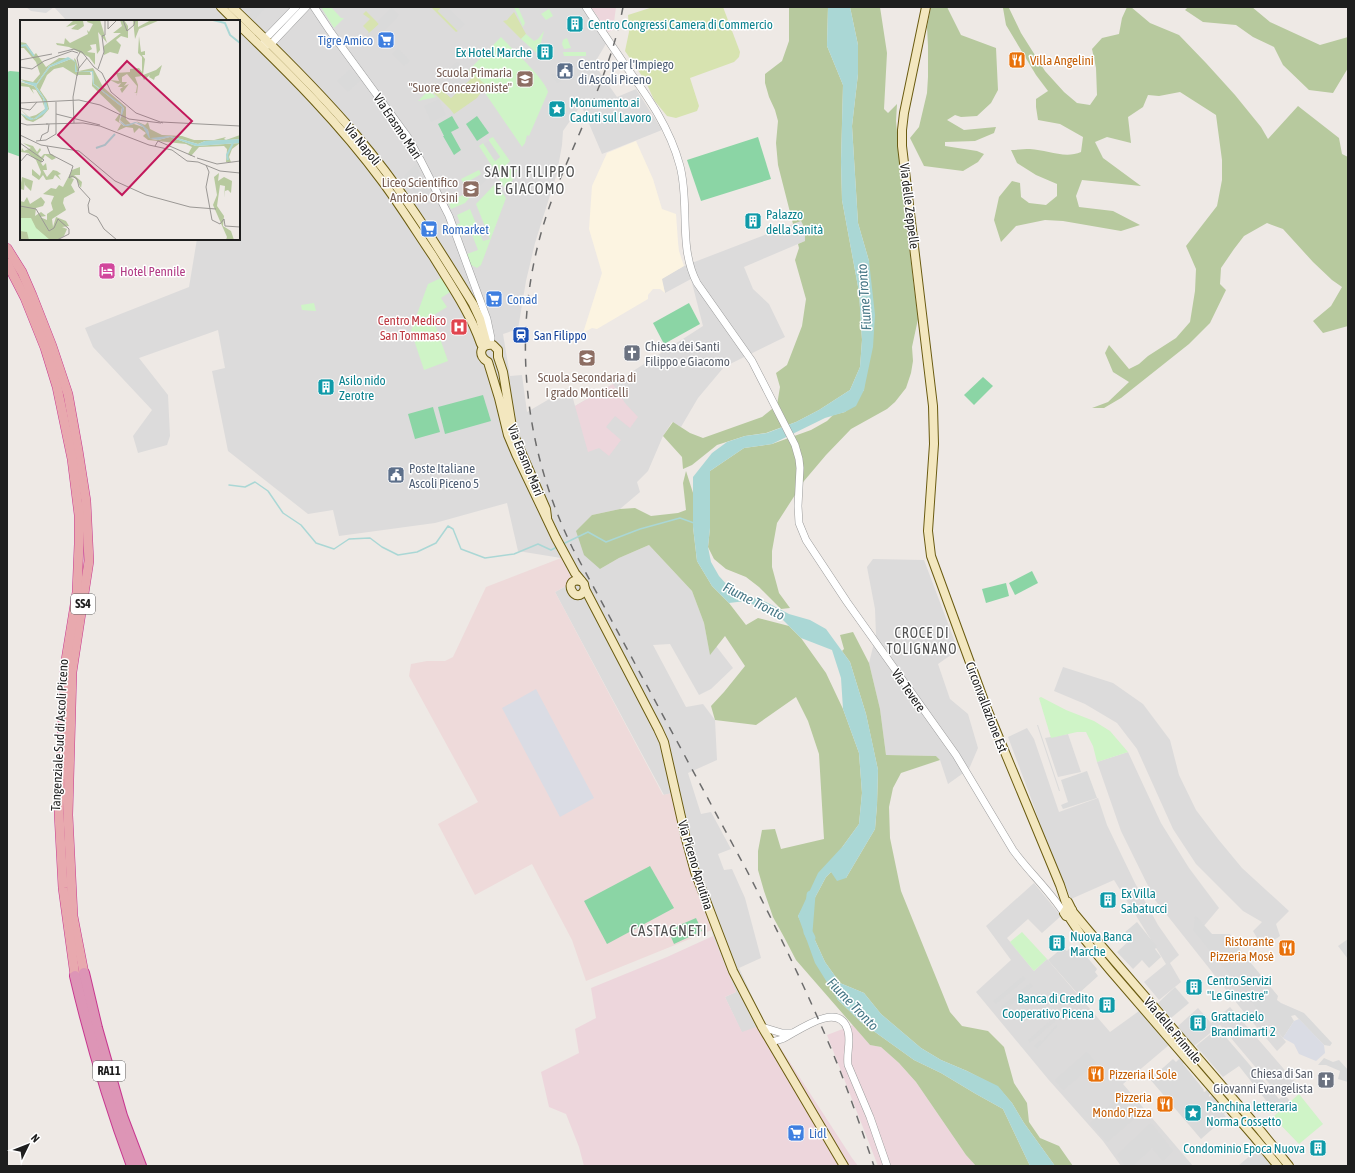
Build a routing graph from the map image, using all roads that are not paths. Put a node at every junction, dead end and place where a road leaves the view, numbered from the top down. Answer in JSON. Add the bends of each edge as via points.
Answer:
{"nodes":[{"id":1,"x":221,"y":7,"type":"edge"},
{"id":2,"x":232,"y":7,"type":"edge"},
{"id":3,"x":296,"y":7,"type":"edge"},
{"id":4,"x":306,"y":7,"type":"edge"},
{"id":5,"x":314,"y":7,"type":"edge"},
{"id":6,"x":586,"y":7,"type":"edge"},
{"id":7,"x":926,"y":7,"type":"edge"},
{"id":8,"x":234,"y":20,"type":"edge"},
{"id":9,"x":240,"y":26,"type":"edge"},
{"id":10,"x":266,"y":43,"type":"junction"},
{"id":11,"x":7,"y":248,"type":"edge"},
{"id":12,"x":7,"y":263,"type":"edge"},
{"id":13,"x":476,"y":303,"type":"junction"},
{"id":14,"x":489,"y":346,"type":"junction"},
{"id":15,"x":498,"y":357,"type":"junction"},
{"id":16,"x":488,"y":362,"type":"junction"},
{"id":17,"x":933,"y":406,"type":"joint"},
{"id":18,"x":547,"y":517,"type":"junction"},
{"id":19,"x":602,"y":620,"type":"joint"},
{"id":20,"x":1067,"y":911,"type":"junction"},
{"id":21,"x":80,"y":974,"type":"junction"},
{"id":22,"x":762,"y":1027,"type":"junction"},
{"id":23,"x":784,"y":1035,"type":"junction"},
{"id":24,"x":771,"y":1042,"type":"junction"},
{"id":25,"x":779,"y":1056,"type":"junction"},
{"id":26,"x":132,"y":1166,"type":"edge"},
{"id":27,"x":141,"y":1166,"type":"edge"},
{"id":28,"x":844,"y":1166,"type":"edge"},
{"id":29,"x":887,"y":1166,"type":"edge"},
{"id":30,"x":1278,"y":1166,"type":"edge"},
{"id":31,"x":1289,"y":1166,"type":"edge"}],
"edges":[{"from":1,"to":8,"type":"main road"},
{"from":2,"to":10,"type":"main road","name":"Via Napoli"},
{"from":3,"to":10,"type":"street"},
{"from":4,"to":10,"type":"street"},
{"from":5,"to":13,"type":"street","name":"Via Erasmo Mari","via":[[407,136],[449,216]]},
{"from":6,"to":20,"type":"street","name":"Via Tevere","via":[[664,125],[682,173],[686,246],[697,283],[749,357],[793,441],[799,459],[798,514],[801,531],[847,602],[963,765],[1013,850]]},
{"from":7,"to":17,"type":"main road","name":"Via delle Zeppelle","via":[[902,130]]},
{"from":9,"to":10,"type":"main road","name":"Via Napoli"},
{"from":10,"to":13,"type":"main road","name":"Via Napoli","via":[[298,71],[356,134]]},
{"from":10,"to":14,"type":"main road","name":"Via Napoli","via":[[382,181],[412,223]]},
{"from":11,"to":21,"type":"highway","name":"Tangenziale Sud di Ascoli Piceno","number":"SS4","via":[[32,295],[66,387],[86,501],[89,561],[72,672],[68,815],[73,916]]},
{"from":12,"to":21,"type":"highway","name":"Tangenziale Sud di Ascoli Piceno","number":"SS4","via":[[25,298],[57,387],[72,459],[79,515],[77,592],[66,666],[59,814],[63,888]]},
{"from":13,"to":14,"type":"main road","name":"Via Napoli"},
{"from":13,"to":14,"type":"street","name":"Via Erasmo Mari","via":[[487,319],[491,338]]},
{"from":14,"to":15,"type":"main road","name":"Via Erasmo Mari","via":[[498,350]]},
{"from":14,"to":16,"type":"main road","name":"Via Erasmo Mari","via":[[481,351],[483,359]]},
{"from":15,"to":16,"type":"main road","via":[[495,361]]},
{"from":15,"to":18,"type":"main road","name":"Via Erasmo Mari","via":[[503,372],[513,433],[546,509]]},
{"from":16,"to":18,"type":"main road","name":"Via Erasmo Mari","via":[[500,398],[508,435]]},
{"from":17,"to":20,"type":"main road","name":"Circonvallazione Est","via":[[934,444],[928,531],[931,556],[987,709],[1060,885]]},
{"from":18,"to":19,"type":"main road","name":"Via Erasmo Mari","via":[[581,586]]},
{"from":19,"to":22,"type":"main road","name":"Via Piceno Aprutina","via":[[664,742],[699,884],[733,972]]},
{"from":20,"to":30,"type":"main road","name":"Via delle Primule","via":[[1081,935]]},
{"from":20,"to":31,"type":"main road","name":"Via delle Primule"},
{"from":21,"to":26,"type":"highway","number":"RA11","via":[[82,1007],[100,1071]]},
{"from":21,"to":27,"type":"highway","number":"RA11","via":[[122,1116]]},
{"from":22,"to":23,"type":"street"},
{"from":22,"to":24,"type":"main road","name":"Via Piceno Aprutina"},
{"from":23,"to":24,"type":"street"},
{"from":23,"to":25,"type":"street"},
{"from":23,"to":29,"type":"street","via":[[831,1017],[841,1021],[847,1028],[848,1065]]},
{"from":24,"to":25,"type":"main road","name":"Via Piceno Aprutina"},
{"from":25,"to":28,"type":"main road","name":"Via Piceno Aprutina"}]}
